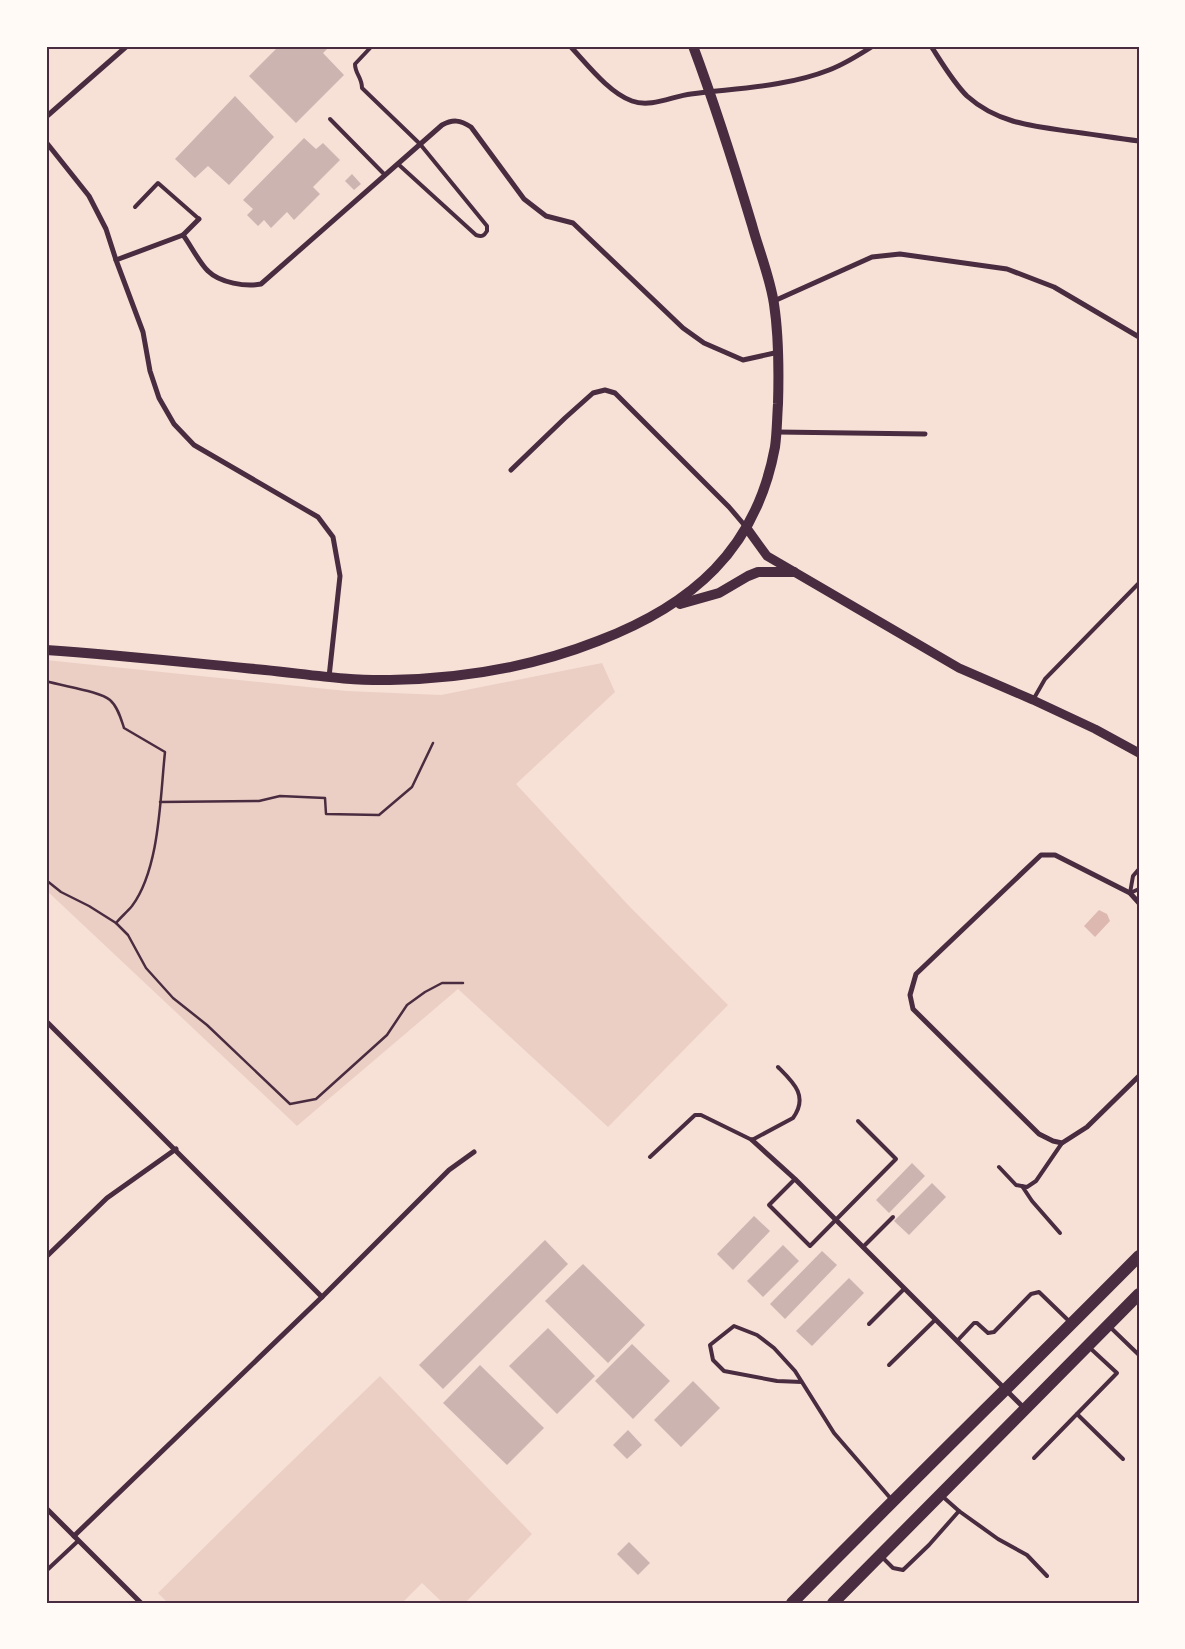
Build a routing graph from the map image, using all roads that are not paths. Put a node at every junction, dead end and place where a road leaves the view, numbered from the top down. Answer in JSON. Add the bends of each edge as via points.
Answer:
{"nodes":[{"id":1,"x":127,"y":46,"type":"edge"},
{"id":2,"x":372,"y":46,"type":"edge"},
{"id":3,"x":570,"y":46,"type":"edge"},
{"id":4,"x":693,"y":46,"type":"edge"},
{"id":5,"x":872,"y":46,"type":"edge"},
{"id":6,"x":931,"y":46,"type":"edge"},
{"id":7,"x":711,"y":92,"type":"junction"},
{"id":8,"x":46,"y":117,"type":"edge"},
{"id":9,"x":330,"y":119,"type":"dead end"},
{"id":10,"x":1139,"y":141,"type":"edge"},
{"id":11,"x":46,"y":142,"type":"edge"},
{"id":12,"x":420,"y":144,"type":"junction"},
{"id":13,"x":398,"y":164,"type":"junction"},
{"id":14,"x":384,"y":174,"type":"junction"},
{"id":15,"x":135,"y":207,"type":"dead end"},
{"id":16,"x":199,"y":219,"type":"joint"},
{"id":17,"x":184,"y":234,"type":"junction"},
{"id":18,"x":116,"y":260,"type":"junction"},
{"id":19,"x":774,"y":301,"type":"junction"},
{"id":20,"x":1139,"y":337,"type":"edge"},
{"id":21,"x":779,"y":352,"type":"junction"},
{"id":22,"x":777,"y":432,"type":"junction"},
{"id":23,"x":925,"y":434,"type":"dead end"},
{"id":24,"x":511,"y":470,"type":"dead end"},
{"id":25,"x":746,"y":527,"type":"junction"},
{"id":26,"x":794,"y":572,"type":"junction"},
{"id":27,"x":1139,"y":583,"type":"edge"},
{"id":28,"x":671,"y":606,"type":"junction"},
{"id":29,"x":46,"y":650,"type":"edge"},
{"id":30,"x":329,"y":677,"type":"junction"},
{"id":31,"x":1033,"y":700,"type":"junction"},
{"id":32,"x":1139,"y":753,"type":"edge"},
{"id":33,"x":1139,"y":868,"type":"edge"},
{"id":34,"x":1139,"y":889,"type":"edge"},
{"id":35,"x":1130,"y":893,"type":"junction"},
{"id":36,"x":1139,"y":902,"type":"edge"},
{"id":37,"x":46,"y":1021,"type":"edge"},
{"id":38,"x":778,"y":1067,"type":"dead end"},
{"id":39,"x":1139,"y":1076,"type":"edge"},
{"id":40,"x":858,"y":1122,"type":"dead end"},
{"id":41,"x":752,"y":1140,"type":"junction"},
{"id":42,"x":1062,"y":1143,"type":"junction"},
{"id":43,"x":176,"y":1149,"type":"junction"},
{"id":44,"x":474,"y":1152,"type":"dead end"},
{"id":45,"x":650,"y":1157,"type":"dead end"},
{"id":46,"x":999,"y":1167,"type":"dead end"},
{"id":47,"x":795,"y":1179,"type":"junction"},
{"id":48,"x":1022,"y":1186,"type":"junction"},
{"id":49,"x":893,"y":1216,"type":"dead end"},
{"id":50,"x":836,"y":1221,"type":"junction"},
{"id":51,"x":1060,"y":1233,"type":"dead end"},
{"id":52,"x":863,"y":1247,"type":"junction"},
{"id":53,"x":1139,"y":1256,"type":"edge"},
{"id":54,"x":46,"y":1257,"type":"edge"},
{"id":55,"x":904,"y":1289,"type":"junction"},
{"id":56,"x":1139,"y":1294,"type":"edge"},
{"id":57,"x":322,"y":1297,"type":"junction"},
{"id":58,"x":935,"y":1320,"type":"junction"},
{"id":59,"x":1072,"y":1323,"type":"junction"},
{"id":60,"x":870,"y":1324,"type":"dead end"},
{"id":61,"x":1108,"y":1325,"type":"junction"},
{"id":62,"x":957,"y":1341,"type":"junction"},
{"id":63,"x":1088,"y":1345,"type":"junction"},
{"id":64,"x":1139,"y":1355,"type":"edge"},
{"id":65,"x":889,"y":1365,"type":"dead end"},
{"id":66,"x":802,"y":1382,"type":"junction"},
{"id":67,"x":1005,"y":1390,"type":"junction"},
{"id":68,"x":1025,"y":1409,"type":"junction"},
{"id":69,"x":1077,"y":1414,"type":"junction"},
{"id":70,"x":1034,"y":1458,"type":"dead end"},
{"id":71,"x":1123,"y":1459,"type":"dead end"},
{"id":72,"x":941,"y":1494,"type":"junction"},
{"id":73,"x":892,"y":1500,"type":"junction"},
{"id":74,"x":46,"y":1508,"type":"edge"},
{"id":75,"x":959,"y":1511,"type":"junction"},
{"id":76,"x":74,"y":1536,"type":"junction"},
{"id":77,"x":78,"y":1541,"type":"junction"},
{"id":78,"x":880,"y":1555,"type":"junction"},
{"id":79,"x":46,"y":1571,"type":"edge"},
{"id":80,"x":1047,"y":1576,"type":"dead end"},
{"id":81,"x":141,"y":1603,"type":"edge"},
{"id":82,"x":792,"y":1603,"type":"edge"},
{"id":83,"x":833,"y":1603,"type":"edge"}],
"edges":[{"from":1,"to":8,"type":"street"},
{"from":2,"to":12,"type":"lane","via":[[355,64],[362,88]]},
{"from":3,"to":7,"type":"street","via":[[619,96],[634,102],[650,103]]},
{"from":4,"to":7,"type":"main road"},
{"from":5,"to":7,"type":"street","via":[[830,70],[791,82]]},
{"from":6,"to":10,"type":"street","via":[[967,95],[1003,118],[1027,125]]},
{"from":7,"to":19,"type":"main road"},
{"from":9,"to":14,"type":"lane"},
{"from":11,"to":18,"type":"street","via":[[89,196],[106,229]]},
{"from":12,"to":13,"type":"street"},
{"from":12,"to":13,"type":"lane","via":[[487,226],[484,235],[476,235]]},
{"from":12,"to":21,"type":"street","via":[[451,120],[471,126],[524,199],[546,216],[574,223],[683,328],[704,343],[743,360]]},
{"from":13,"to":14,"type":"street"},
{"from":14,"to":17,"type":"street","via":[[261,284],[234,283],[208,272]]},
{"from":15,"to":16,"type":"lane","via":[[158,183]]},
{"from":16,"to":17,"type":"street"},
{"from":17,"to":18,"type":"street"},
{"from":18,"to":30,"type":"street","via":[[143,332],[159,398],[174,424],[194,445],[318,517],[333,537],[340,576]]},
{"from":19,"to":20,"type":"street","via":[[872,257],[900,254],[1007,269],[1054,287]]},
{"from":19,"to":21,"type":"main road"},
{"from":21,"to":22,"type":"main road"},
{"from":22,"to":23,"type":"street"},
{"from":22,"to":25,"type":"main road","via":[[764,488]]},
{"from":24,"to":25,"type":"street","via":[[593,393],[605,390],[615,393]]},
{"from":25,"to":26,"type":"street","via":[[767,556]]},
{"from":25,"to":28,"type":"main road","via":[[706,579]]},
{"from":26,"to":28,"type":"main road","via":[[758,572],[719,593]]},
{"from":26,"to":31,"type":"street","via":[[959,668]]},
{"from":27,"to":31,"type":"lane","via":[[1045,679]]},
{"from":28,"to":30,"type":"main road","via":[[633,627],[570,652],[502,669],[447,677],[387,680]]},
{"from":29,"to":30,"type":"main road"},
{"from":31,"to":32,"type":"street"},
{"from":33,"to":35,"type":"lane","via":[[1133,876]]},
{"from":34,"to":35,"type":"lane"},
{"from":35,"to":36,"type":"street"},
{"from":35,"to":42,"type":"street","via":[[1055,855],[1041,855],[916,974],[910,995],[913,1009],[1040,1134]]},
{"from":37,"to":43,"type":"street"},
{"from":38,"to":41,"type":"lane","via":[[798,1090],[797,1112],[793,1118]]},
{"from":39,"to":42,"type":"street","via":[[1087,1127]]},
{"from":40,"to":50,"type":"lane","via":[[896,1160]]},
{"from":41,"to":45,"type":"lane","via":[[696,1115]]},
{"from":41,"to":47,"type":"street"},
{"from":42,"to":48,"type":"lane","via":[[1036,1181],[1027,1187]]},
{"from":43,"to":54,"type":"street","via":[[107,1198]]},
{"from":43,"to":57,"type":"street"},
{"from":44,"to":57,"type":"street","via":[[449,1170]]},
{"from":46,"to":48,"type":"lane","via":[[1016,1186]]},
{"from":47,"to":50,"type":"street"},
{"from":47,"to":50,"type":"lane","via":[[769,1205],[810,1246]]},
{"from":48,"to":51,"type":"lane"},
{"from":49,"to":52,"type":"lane"},
{"from":50,"to":52,"type":"street"},
{"from":52,"to":55,"type":"street"},
{"from":53,"to":59,"type":"main road"},
{"from":55,"to":58,"type":"street"},
{"from":55,"to":60,"type":"lane"},
{"from":56,"to":61,"type":"main road"},
{"from":57,"to":76,"type":"street"},
{"from":58,"to":62,"type":"street"},
{"from":58,"to":65,"type":"lane"},
{"from":59,"to":62,"type":"lane","via":[[1039,1292],[1031,1294],[994,1332],[988,1333],[974,1323]]},
{"from":59,"to":67,"type":"main road"},
{"from":61,"to":63,"type":"main road"},
{"from":61,"to":64,"type":"lane"},
{"from":62,"to":67,"type":"street"},
{"from":63,"to":68,"type":"main road"},
{"from":63,"to":69,"type":"lane","via":[[1117,1373]]},
{"from":66,"to":66,"type":"lane","via":[[774,1348],[757,1335],[734,1326],[710,1345],[713,1360],[724,1371],[777,1381]]},
{"from":66,"to":73,"type":"lane","via":[[834,1433]]},
{"from":67,"to":68,"type":"street"},
{"from":67,"to":73,"type":"main road"},
{"from":68,"to":72,"type":"main road"},
{"from":69,"to":70,"type":"lane"},
{"from":69,"to":71,"type":"lane"},
{"from":72,"to":75,"type":"lane"},
{"from":72,"to":78,"type":"main road"},
{"from":73,"to":82,"type":"main road"},
{"from":74,"to":76,"type":"street"},
{"from":75,"to":78,"type":"lane","via":[[930,1546],[902,1570],[893,1568]]},
{"from":75,"to":80,"type":"lane","via":[[1026,1555]]},
{"from":76,"to":77,"type":"street"},
{"from":77,"to":79,"type":"lane"},
{"from":77,"to":81,"type":"street"},
{"from":78,"to":83,"type":"main road"}]}
